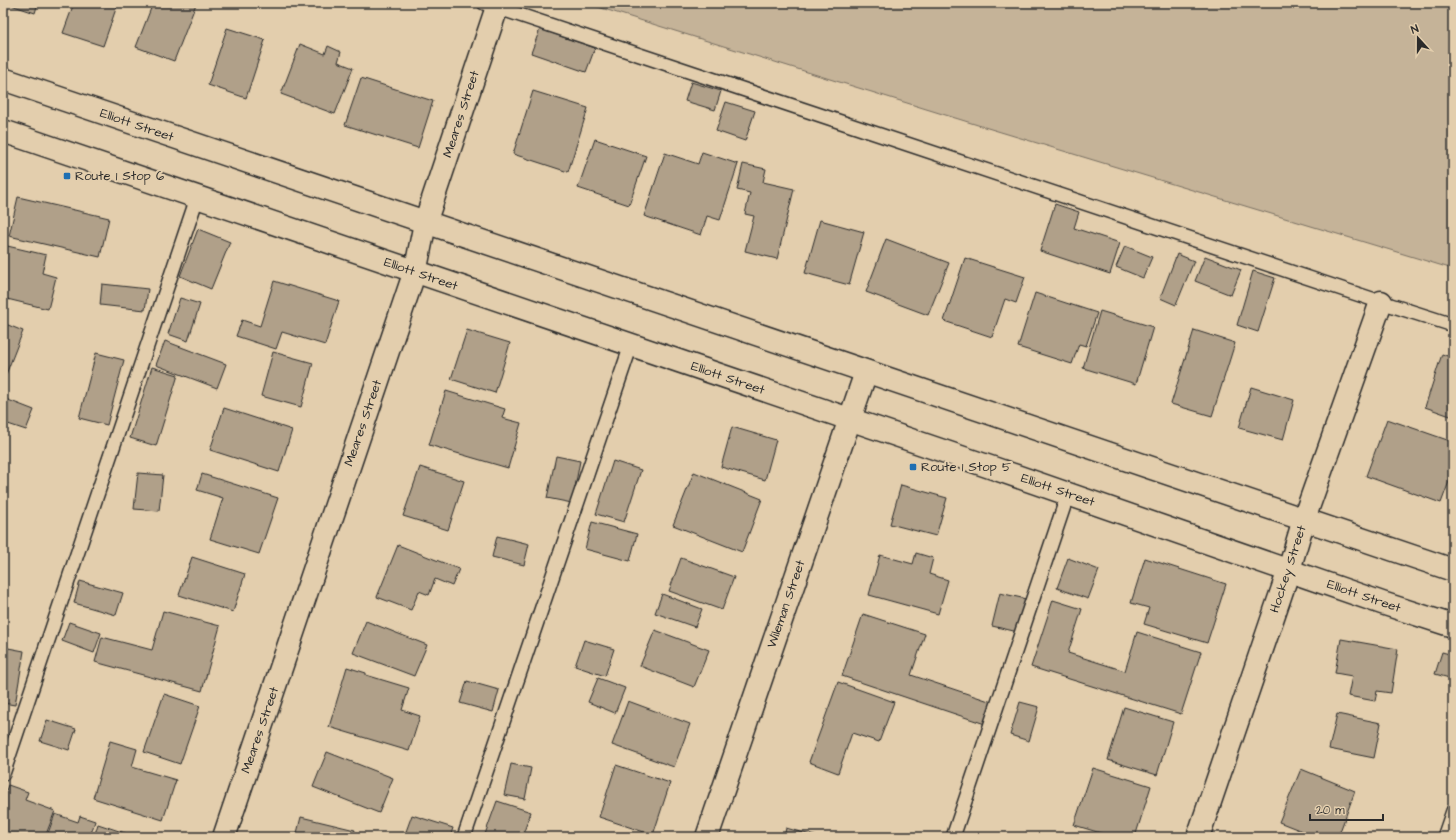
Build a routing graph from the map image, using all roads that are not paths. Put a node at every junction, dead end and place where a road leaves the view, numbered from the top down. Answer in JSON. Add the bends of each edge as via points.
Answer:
{"nodes":[{"id":1,"x":490,"y":5,"type":"edge"},
{"id":2,"x":3,"y":79,"type":"edge"},
{"id":3,"x":3,"y":131,"type":"edge"},
{"id":4,"x":197,"y":198,"type":"junction"},
{"id":5,"x":425,"y":223,"type":"junction"},
{"id":6,"x":415,"y":272,"type":"junction"},
{"id":7,"x":1381,"y":302,"type":"junction"},
{"id":8,"x":1453,"y":325,"type":"edge"},
{"id":9,"x":631,"y":345,"type":"junction"},
{"id":10,"x":866,"y":372,"type":"junction"},
{"id":11,"x":849,"y":419,"type":"junction"},
{"id":12,"x":1068,"y":494,"type":"junction"},
{"id":13,"x":1304,"y":520,"type":"junction"},
{"id":14,"x":1288,"y":570,"type":"junction"},
{"id":15,"x":1453,"y":570,"type":"edge"},
{"id":16,"x":1453,"y":626,"type":"edge"},
{"id":17,"x":3,"y":774,"type":"edge"},
{"id":18,"x":1453,"y":811,"type":"edge"},
{"id":19,"x":224,"y":837,"type":"edge"},
{"id":20,"x":464,"y":837,"type":"edge"},
{"id":21,"x":707,"y":837,"type":"edge"},
{"id":22,"x":953,"y":837,"type":"edge"},
{"id":23,"x":1198,"y":837,"type":"edge"},
{"id":24,"x":1444,"y":837,"type":"edge"}],
"edges":[{"from":1,"to":5,"type":"main road","name":"Meares Street"},
{"from":1,"to":7,"type":"lane"},
{"from":2,"to":5,"type":"main road","name":"Elliott Street"},
{"from":3,"to":4,"type":"main road","name":"Elliott Street"},
{"from":4,"to":6,"type":"main road","name":"Elliott Street"},
{"from":4,"to":17,"type":"lane"},
{"from":5,"to":6,"type":"main road","name":"Meares Street"},
{"from":5,"to":10,"type":"main road","name":"Elliott Street"},
{"from":6,"to":9,"type":"main road","name":"Elliott Street"},
{"from":6,"to":19,"type":"main road","name":"Meares Street"},
{"from":7,"to":8,"type":"lane"},
{"from":7,"to":13,"type":"main road","name":"Hockey Street"},
{"from":9,"to":11,"type":"main road","name":"Elliott Street"},
{"from":9,"to":20,"type":"lane"},
{"from":10,"to":11,"type":"main road","name":"Wileman Street"},
{"from":10,"to":13,"type":"main road","name":"Elliott Street"},
{"from":11,"to":12,"type":"main road","name":"Elliott Street"},
{"from":11,"to":21,"type":"main road","name":"Wileman Street"},
{"from":12,"to":14,"type":"main road","name":"Elliott Street"},
{"from":12,"to":22,"type":"lane"},
{"from":13,"to":14,"type":"main road","name":"Hockey Street"},
{"from":13,"to":15,"type":"main road","name":"Elliott Street"},
{"from":14,"to":16,"type":"main road","name":"Elliott Street"},
{"from":14,"to":23,"type":"main road","name":"Hockey Street"},
{"from":18,"to":24,"type":"lane"}]}
